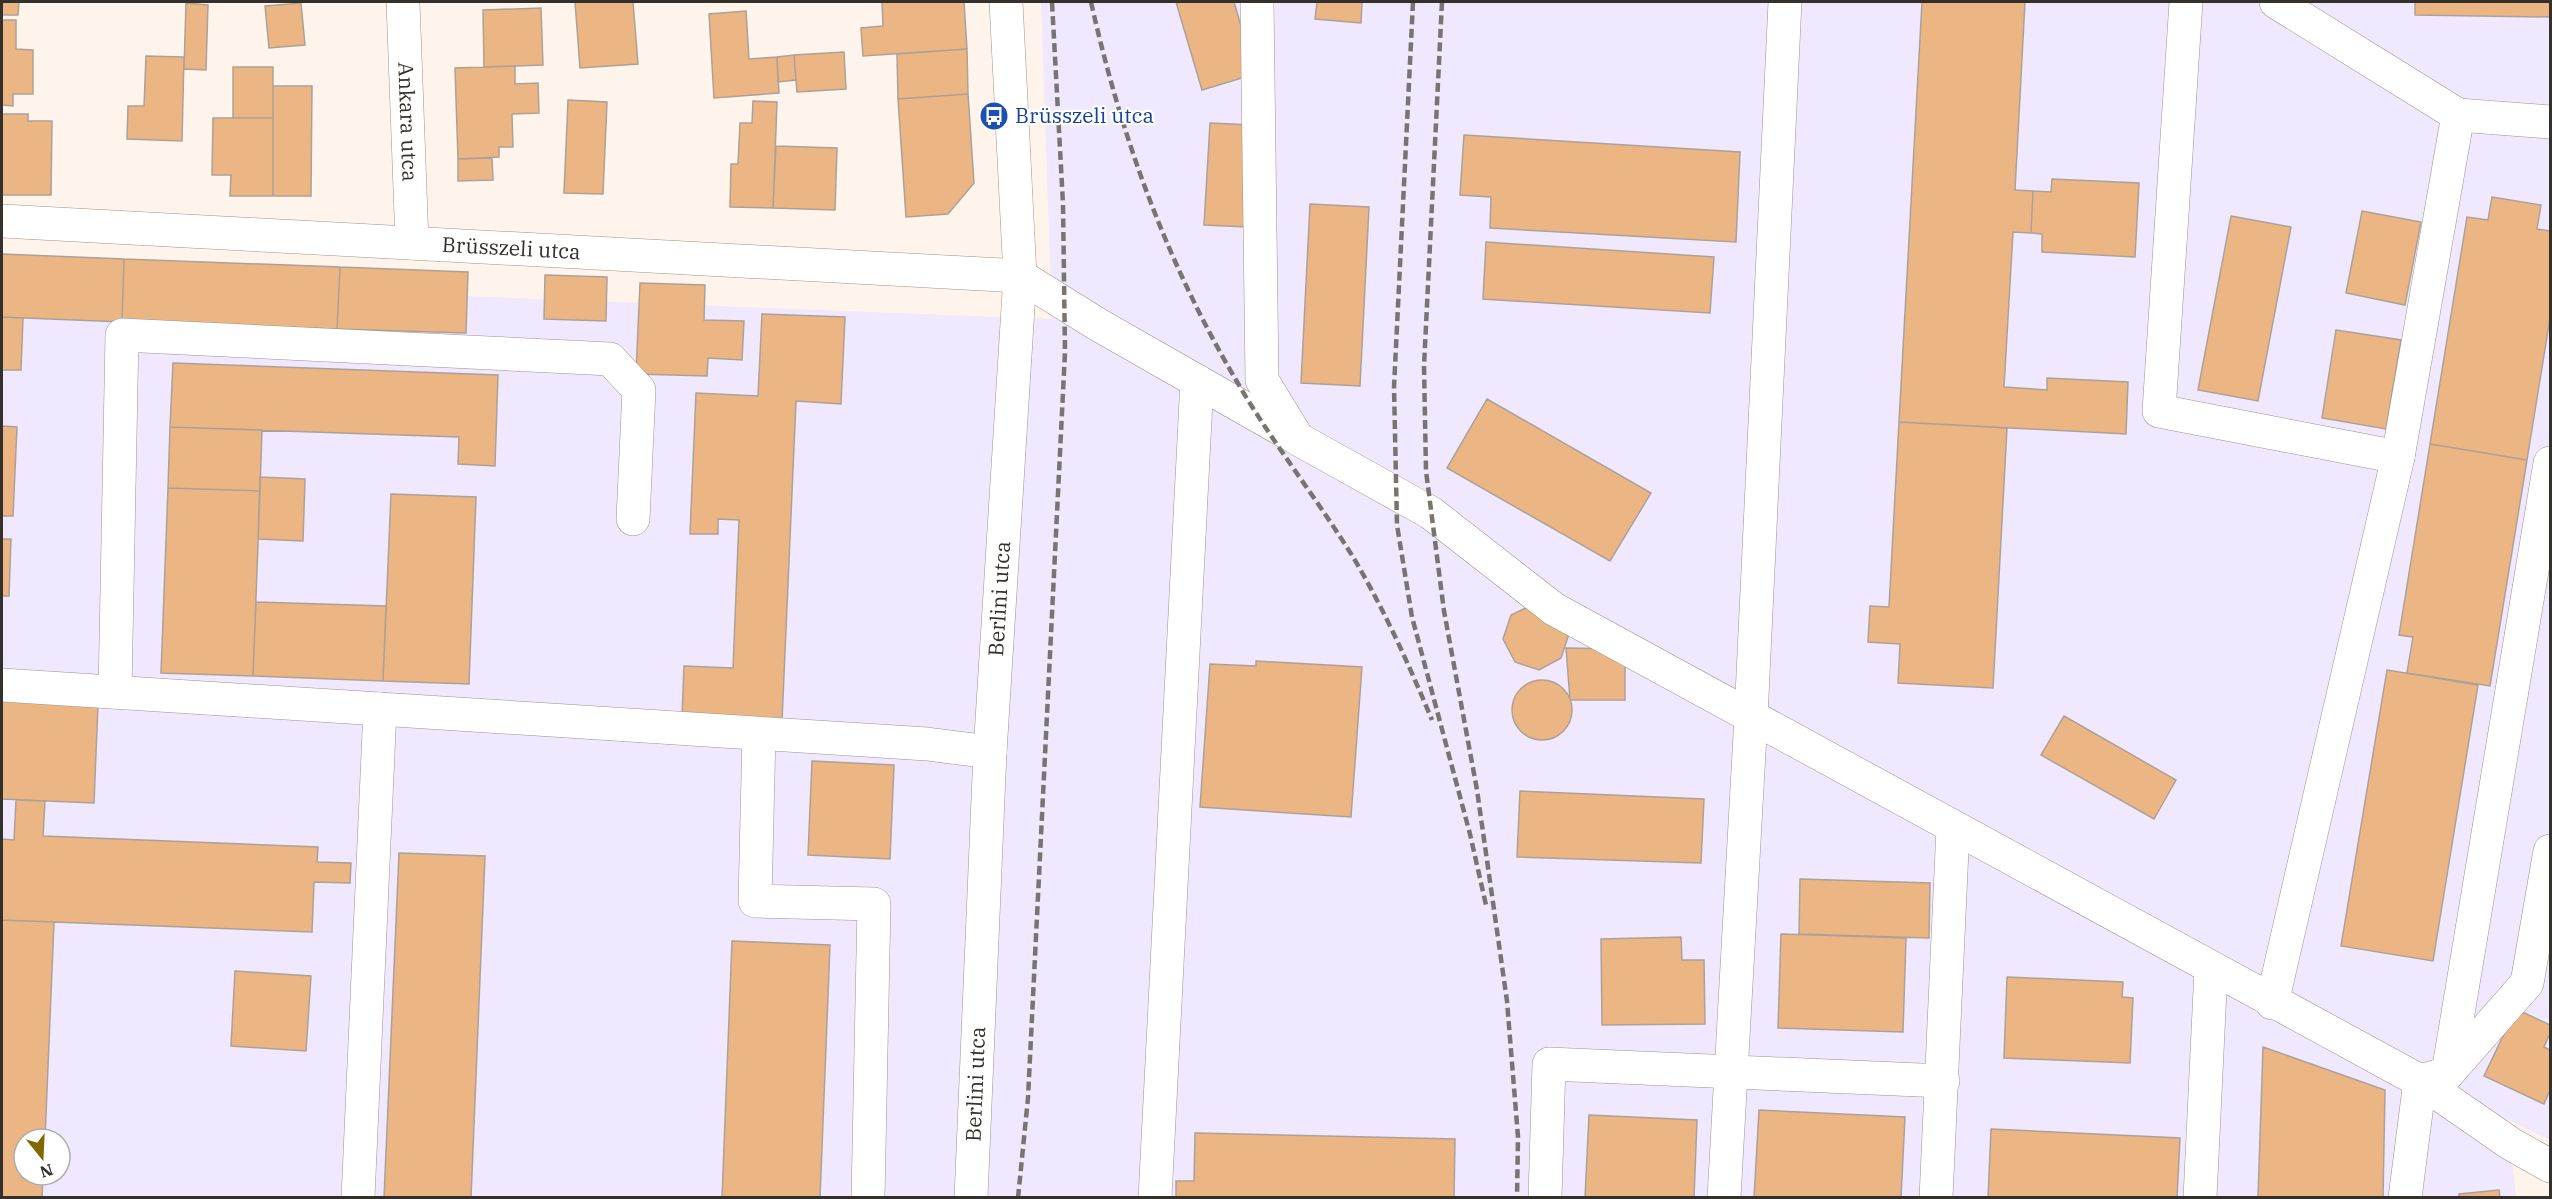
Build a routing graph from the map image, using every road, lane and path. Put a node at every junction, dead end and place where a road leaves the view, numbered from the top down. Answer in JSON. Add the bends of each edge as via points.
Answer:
{"nodes":[{"id":1,"x":403,"y":2,"type":"edge"},
{"id":2,"x":1006,"y":2,"type":"edge"},
{"id":3,"x":1257,"y":2,"type":"edge"},
{"id":4,"x":1785,"y":2,"type":"edge"},
{"id":5,"x":2186,"y":2,"type":"edge"},
{"id":6,"x":2276,"y":2,"type":"edge"},
{"id":7,"x":2458,"y":115,"type":"junction"},
{"id":8,"x":2550,"y":122,"type":"edge"},
{"id":9,"x":2,"y":221,"type":"edge"},
{"id":10,"x":412,"y":243,"type":"junction"},
{"id":11,"x":1020,"y":276,"type":"junction"},
{"id":12,"x":1197,"y":381,"type":"junction"},
{"id":13,"x":1298,"y":439,"type":"junction"},
{"id":14,"x":2398,"y":457,"type":"junction"},
{"id":15,"x":2550,"y":463,"type":"edge"},
{"id":16,"x":633,"y":519,"type":"dead end"},
{"id":17,"x":2,"y":685,"type":"edge"},
{"id":18,"x":116,"y":692,"type":"junction"},
{"id":19,"x":380,"y":709,"type":"junction"},
{"id":20,"x":1751,"y":717,"type":"junction"},
{"id":21,"x":759,"y":734,"type":"junction"},
{"id":22,"x":990,"y":752,"type":"junction"},
{"id":23,"x":1953,"y":828,"type":"junction"},
{"id":24,"x":2550,"y":851,"type":"edge"},
{"id":25,"x":2211,"y":969,"type":"junction"},
{"id":26,"x":2272,"y":1003,"type":"junction"},
{"id":27,"x":1732,"y":1070,"type":"junction"},
{"id":28,"x":2434,"y":1077,"type":"junction"},
{"id":29,"x":1943,"y":1081,"type":"junction"},
{"id":30,"x":2550,"y":1166,"type":"edge"},
{"id":31,"x":358,"y":1197,"type":"edge"},
{"id":32,"x":868,"y":1197,"type":"edge"},
{"id":33,"x":971,"y":1197,"type":"edge"},
{"id":34,"x":1155,"y":1197,"type":"edge"},
{"id":35,"x":1545,"y":1197,"type":"edge"},
{"id":36,"x":1724,"y":1197,"type":"edge"},
{"id":37,"x":1936,"y":1197,"type":"edge"},
{"id":38,"x":2200,"y":1197,"type":"edge"},
{"id":39,"x":2405,"y":1197,"type":"edge"}],
"edges":[{"from":1,"to":10,"type":"street","name":"Ankara utca"},
{"from":2,"to":11,"type":"street","name":"Berlini utca"},
{"from":3,"to":13,"type":"street","via":[[1262,380]]},
{"from":4,"to":20,"type":"street"},
{"from":5,"to":14,"type":"street","via":[[2159,411]]},
{"from":6,"to":7,"type":"street"},
{"from":7,"to":8,"type":"street"},
{"from":7,"to":14,"type":"street"},
{"from":9,"to":10,"type":"street","name":"Brüsszeli utca"},
{"from":10,"to":11,"type":"street","name":"Brüsszeli utca"},
{"from":11,"to":12,"type":"street"},
{"from":11,"to":22,"type":"street","name":"Berlini utca"},
{"from":12,"to":13,"type":"street"},
{"from":12,"to":34,"type":"street"},
{"from":13,"to":20,"type":"street","via":[[1431,513],[1554,609]]},
{"from":14,"to":26,"type":"street"},
{"from":15,"to":28,"type":"street"},
{"from":16,"to":18,"type":"street","via":[[639,390],[610,359],[122,335]]},
{"from":17,"to":18,"type":"street"},
{"from":18,"to":19,"type":"street"},
{"from":19,"to":21,"type":"street"},
{"from":19,"to":31,"type":"street"},
{"from":20,"to":23,"type":"street"},
{"from":20,"to":27,"type":"street"},
{"from":21,"to":22,"type":"street","via":[[927,744]]},
{"from":21,"to":32,"type":"street","via":[[755,901],[874,904]]},
{"from":22,"to":33,"type":"street","name":"Berlini utca"},
{"from":23,"to":25,"type":"street"},
{"from":23,"to":29,"type":"street"},
{"from":24,"to":28,"type":"street","via":[[2527,983]]},
{"from":25,"to":26,"type":"street"},
{"from":25,"to":38,"type":"street"},
{"from":26,"to":28,"type":"street"},
{"from":27,"to":29,"type":"street"},
{"from":27,"to":35,"type":"street","via":[[1549,1064]]},
{"from":27,"to":36,"type":"street"},
{"from":28,"to":30,"type":"street","via":[[2511,1144]]},
{"from":28,"to":39,"type":"street"},
{"from":29,"to":37,"type":"street"}]}
